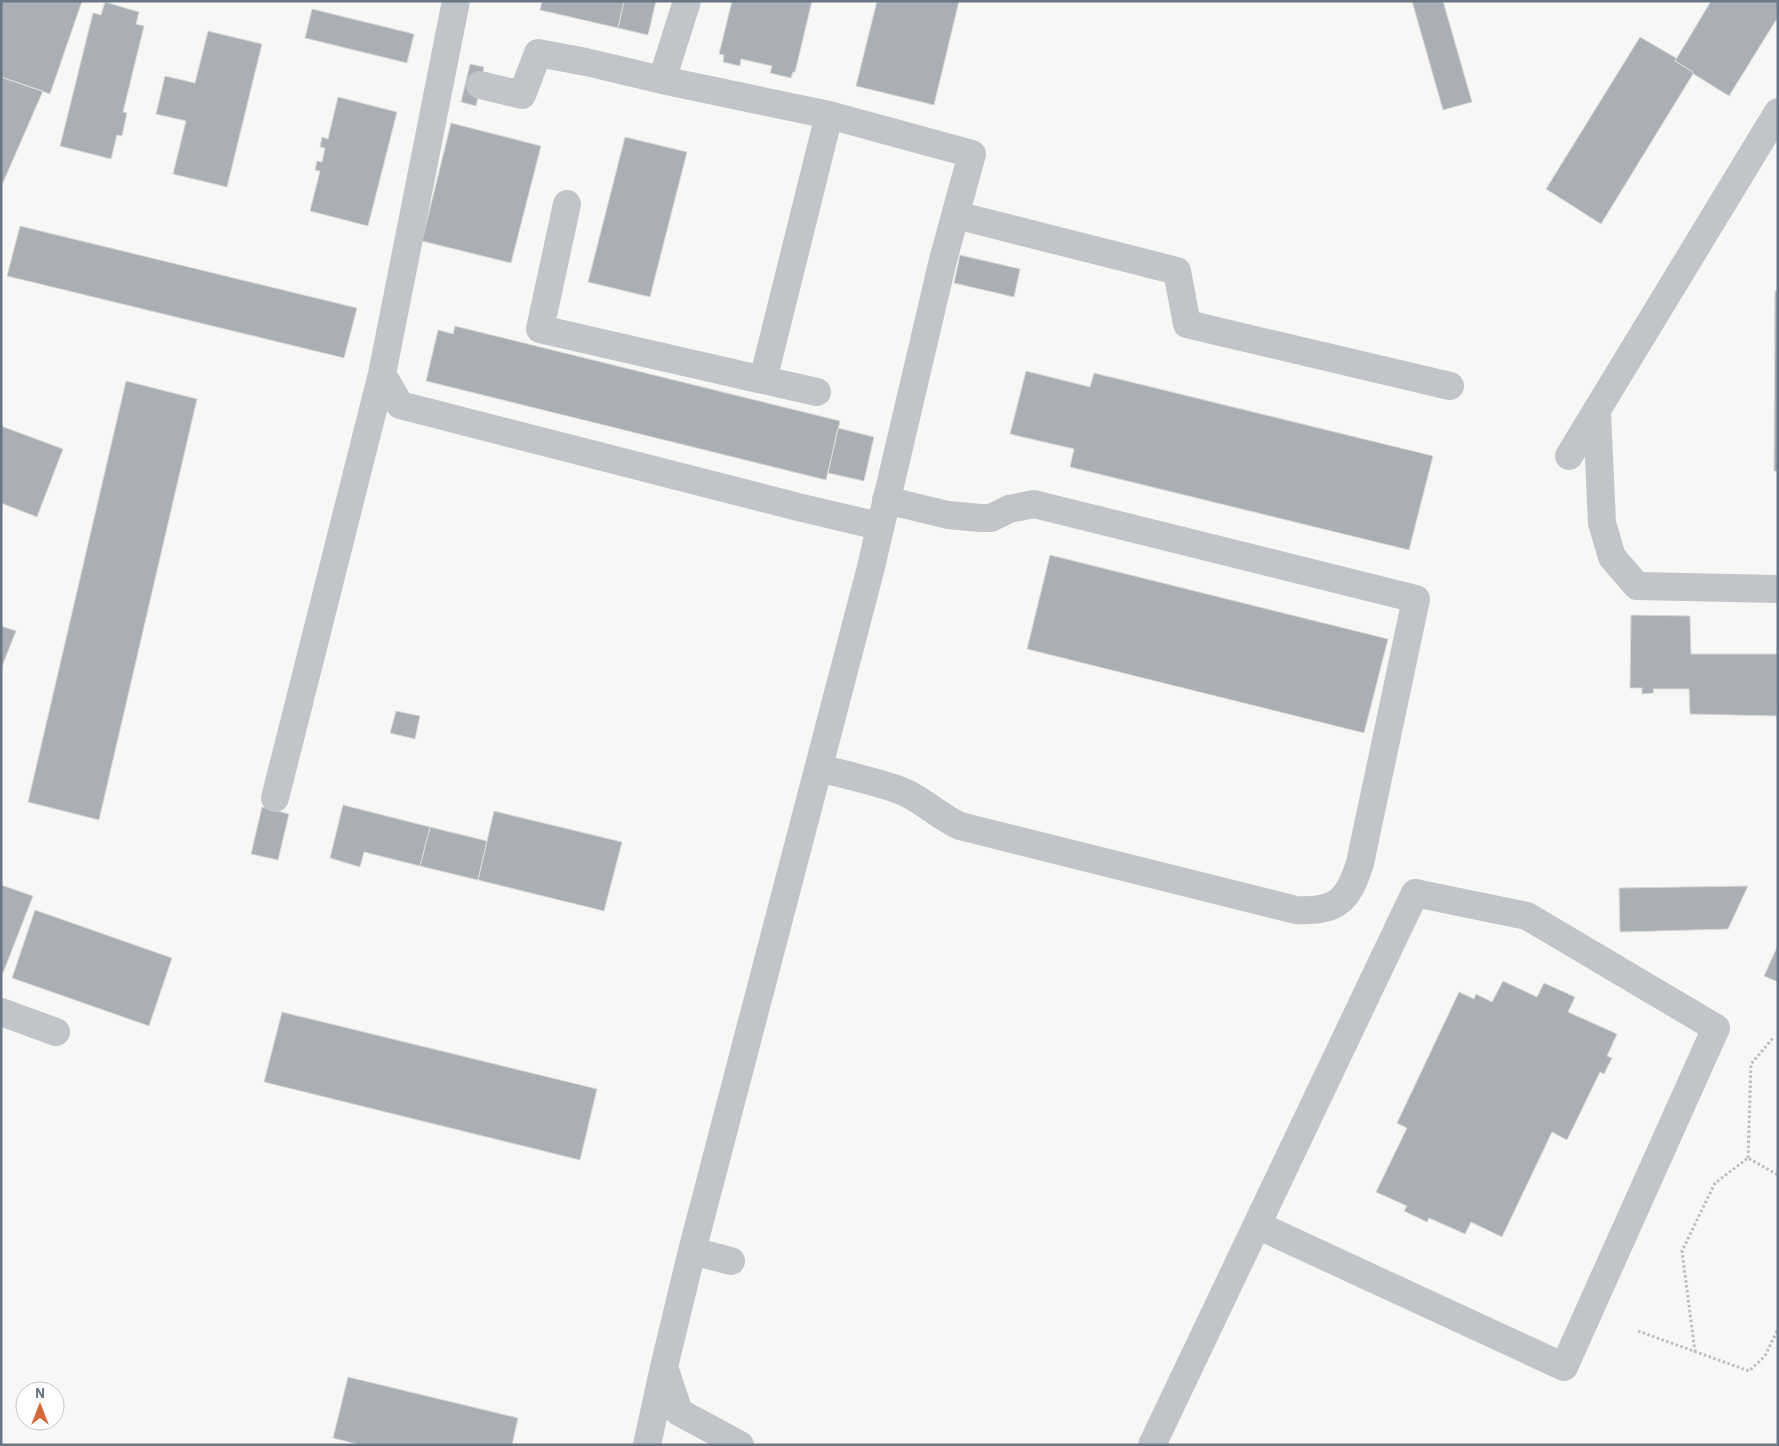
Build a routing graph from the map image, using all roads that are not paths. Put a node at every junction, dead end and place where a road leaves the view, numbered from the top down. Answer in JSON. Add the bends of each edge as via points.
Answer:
{"nodes":[{"id":1,"x":456,"y":1,"type":"edge"},
{"id":2,"x":687,"y":1,"type":"edge"},
{"id":3,"x":462,"y":80,"type":"junction"},
{"id":4,"x":662,"y":80,"type":"junction"},
{"id":5,"x":1778,"y":112,"type":"edge"},
{"id":6,"x":829,"y":115,"type":"junction"},
{"id":7,"x":567,"y":204,"type":"dead end"},
{"id":8,"x":956,"y":214,"type":"junction"},
{"id":9,"x":382,"y":374,"type":"junction"},
{"id":10,"x":764,"y":380,"type":"junction"},
{"id":11,"x":1450,"y":386,"type":"dead end"},
{"id":12,"x":817,"y":392,"type":"dead end"},
{"id":13,"x":1597,"y":413,"type":"junction"},
{"id":14,"x":1570,"y":456,"type":"dead end"},
{"id":15,"x":886,"y":500,"type":"junction"},
{"id":16,"x":879,"y":526,"type":"junction"},
{"id":17,"x":1778,"y":589,"type":"edge"},
{"id":18,"x":819,"y":768,"type":"junction"},
{"id":19,"x":275,"y":798,"type":"dead end"},
{"id":20,"x":1,"y":1012,"type":"edge"},
{"id":21,"x":56,"y":1032,"type":"dead end"},
{"id":22,"x":1257,"y":1225,"type":"junction"},
{"id":23,"x":692,"y":1251,"type":"junction"},
{"id":24,"x":731,"y":1261,"type":"dead end"},
{"id":25,"x":664,"y":1367,"type":"junction"},
{"id":26,"x":647,"y":1445,"type":"edge"},
{"id":27,"x":740,"y":1445,"type":"edge"},
{"id":28,"x":1152,"y":1445,"type":"edge"}],
"edges":[{"from":1,"to":3,"type":"street"},
{"from":2,"to":4,"type":"street"},
{"from":3,"to":4,"type":"street","via":[[522,95],[538,53]]},
{"from":3,"to":9,"type":"street"},
{"from":4,"to":6,"type":"street"},
{"from":5,"to":13,"type":"street"},
{"from":6,"to":8,"type":"street","via":[[972,154]]},
{"from":6,"to":10,"type":"street"},
{"from":7,"to":10,"type":"street","via":[[540,328]]},
{"from":8,"to":11,"type":"street","via":[[1177,271],[1187,324]]},
{"from":8,"to":15,"type":"street"},
{"from":9,"to":16,"type":"street","via":[[400,405]]},
{"from":9,"to":19,"type":"street"},
{"from":10,"to":12,"type":"street"},
{"from":13,"to":14,"type":"street"},
{"from":13,"to":17,"type":"street","via":[[1602,523],[1612,557],[1636,586]]},
{"from":15,"to":16,"type":"street"},
{"from":15,"to":18,"type":"street","via":[[948,515],[981,518],[991,518],[1009,509],[1034,504],[1416,599],[1360,863],[1353,883],[1336,904],[1325,909],[1296,910],[960,826],[903,792]]},
{"from":16,"to":18,"type":"street"},
{"from":18,"to":23,"type":"street"},
{"from":20,"to":21,"type":"street"},
{"from":22,"to":22,"type":"street","via":[[1415,893],[1526,916],[1716,1028],[1564,1367]]},
{"from":22,"to":28,"type":"street"},
{"from":23,"to":24,"type":"street"},
{"from":23,"to":25,"type":"street"},
{"from":25,"to":26,"type":"street"},
{"from":25,"to":27,"type":"street","via":[[679,1412]]}]}
